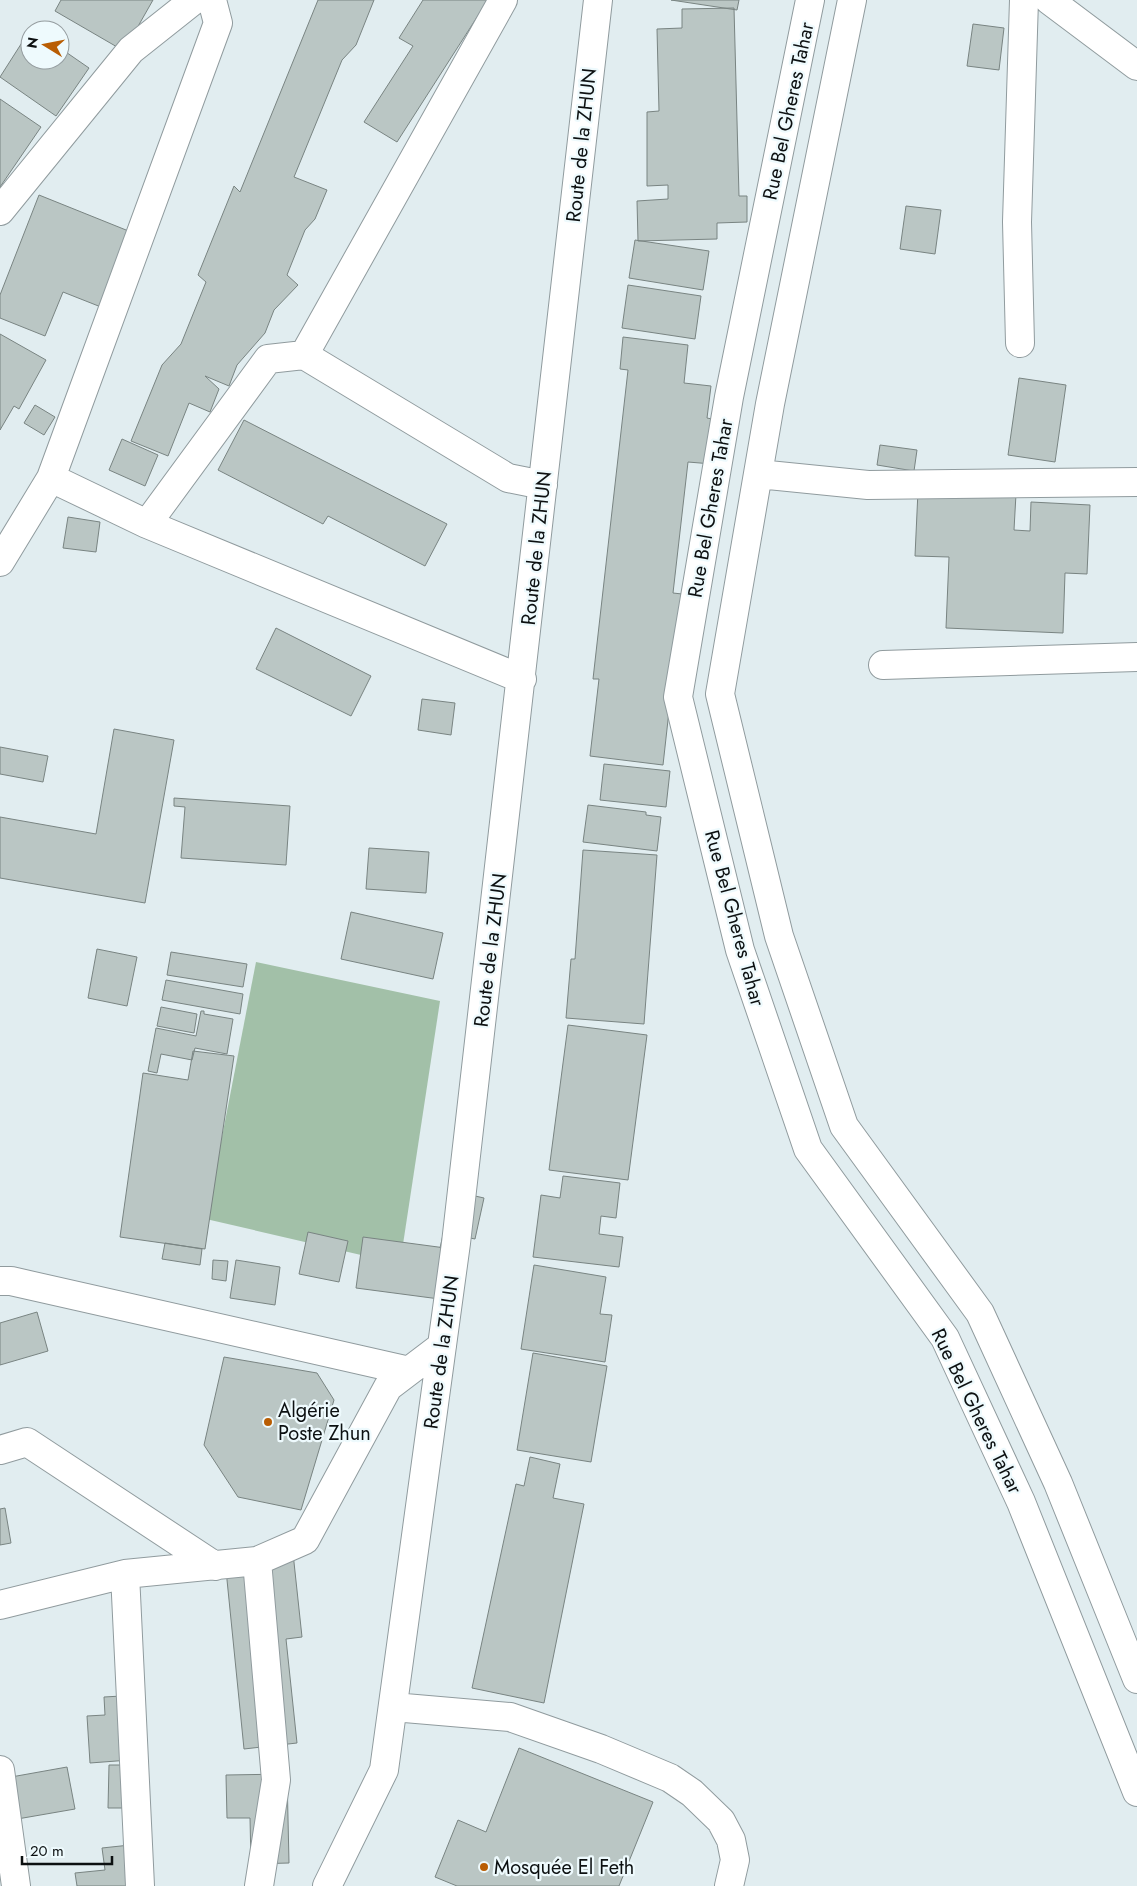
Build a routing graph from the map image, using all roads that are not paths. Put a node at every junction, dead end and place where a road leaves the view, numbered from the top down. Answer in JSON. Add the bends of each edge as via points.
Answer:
{"nodes":[{"id":1,"x":194,"y":0,"type":"edge"},
{"id":2,"x":212,"y":0,"type":"edge"},
{"id":3,"x":503,"y":0,"type":"edge"},
{"id":4,"x":598,"y":0,"type":"edge"},
{"id":5,"x":810,"y":0,"type":"edge"},
{"id":6,"x":852,"y":0,"type":"edge"},
{"id":7,"x":1024,"y":0,"type":"edge"},
{"id":8,"x":1049,"y":0,"type":"edge"},
{"id":9,"x":1137,"y":66,"type":"edge"},
{"id":10,"x":0,"y":211,"type":"edge"},
{"id":11,"x":1020,"y":343,"type":"dead end"},
{"id":12,"x":304,"y":355,"type":"junction"},
{"id":13,"x":758,"y":474,"type":"junction"},
{"id":14,"x":51,"y":478,"type":"junction"},
{"id":15,"x":1137,"y":482,"type":"edge"},
{"id":16,"x":543,"y":485,"type":"junction"},
{"id":17,"x":147,"y":524,"type":"junction"},
{"id":18,"x":0,"y":562,"type":"edge"},
{"id":19,"x":1137,"y":657,"type":"edge"},
{"id":20,"x":883,"y":665,"type":"dead end"},
{"id":21,"x":522,"y":679,"type":"junction"},
{"id":22,"x":0,"y":1281,"type":"edge"},
{"id":23,"x":442,"y":1346,"type":"junction"},
{"id":24,"x":409,"y":1371,"type":"junction"},
{"id":25,"x":0,"y":1450,"type":"edge"},
{"id":26,"x":257,"y":1561,"type":"junction"},
{"id":27,"x":215,"y":1566,"type":"junction"},
{"id":28,"x":125,"y":1574,"type":"junction"},
{"id":29,"x":0,"y":1605,"type":"edge"},
{"id":30,"x":1137,"y":1679,"type":"edge"},
{"id":31,"x":393,"y":1707,"type":"junction"},
{"id":32,"x":0,"y":1770,"type":"edge"},
{"id":33,"x":1137,"y":1792,"type":"edge"},
{"id":34,"x":16,"y":1886,"type":"edge"},
{"id":35,"x":140,"y":1886,"type":"edge"},
{"id":36,"x":259,"y":1886,"type":"edge"},
{"id":37,"x":327,"y":1886,"type":"edge"},
{"id":38,"x":729,"y":1886,"type":"edge"}],
"edges":[{"from":1,"to":10,"type":"street","via":[[131,50]]},
{"from":2,"to":14,"type":"street","via":[[218,24]]},
{"from":3,"to":12,"type":"street"},
{"from":4,"to":16,"type":"street","name":"Route de la ZHUN"},
{"from":5,"to":33,"type":"street","name":"Rue Bel Gheres Tahar","via":[[729,397],[678,697],[740,950],[808,1149],[945,1338],[1021,1502]]},
{"from":6,"to":13,"type":"street","name":"Rue Bel Gheres Tahar"},
{"from":7,"to":11,"type":"street","via":[[1017,222]]},
{"from":8,"to":9,"type":"street"},
{"from":12,"to":16,"type":"street","via":[[508,478]]},
{"from":12,"to":17,"type":"street","via":[[268,359]]},
{"from":13,"to":15,"type":"street","via":[[868,485]]},
{"from":13,"to":30,"type":"street","name":"Rue Bel Gheres Tahar","via":[[720,694],[779,936],[844,1126],[980,1313],[1058,1483]]},
{"from":14,"to":17,"type":"street"},
{"from":14,"to":18,"type":"street"},
{"from":16,"to":21,"type":"street","name":"Route de la ZHUN"},
{"from":17,"to":21,"type":"street"},
{"from":19,"to":20,"type":"street"},
{"from":21,"to":23,"type":"street","name":"Route de la ZHUN"},
{"from":22,"to":24,"type":"street"},
{"from":23,"to":24,"type":"street"},
{"from":23,"to":31,"type":"street","name":"Route de la ZHUN"},
{"from":24,"to":26,"type":"street","via":[[388,1387],[305,1540]]},
{"from":25,"to":27,"type":"street","via":[[26,1442]]},
{"from":26,"to":27,"type":"street"},
{"from":26,"to":36,"type":"street","via":[[276,1780]]},
{"from":27,"to":28,"type":"street"},
{"from":28,"to":29,"type":"street"},
{"from":28,"to":35,"type":"street"},
{"from":31,"to":37,"type":"street","name":"Route de la ZHUN","via":[[384,1770]]},
{"from":31,"to":38,"type":"street","via":[[510,1717],[601,1749],[670,1778],[692,1793],[715,1816],[731,1840],[735,1860]]},
{"from":32,"to":34,"type":"street"}]}
